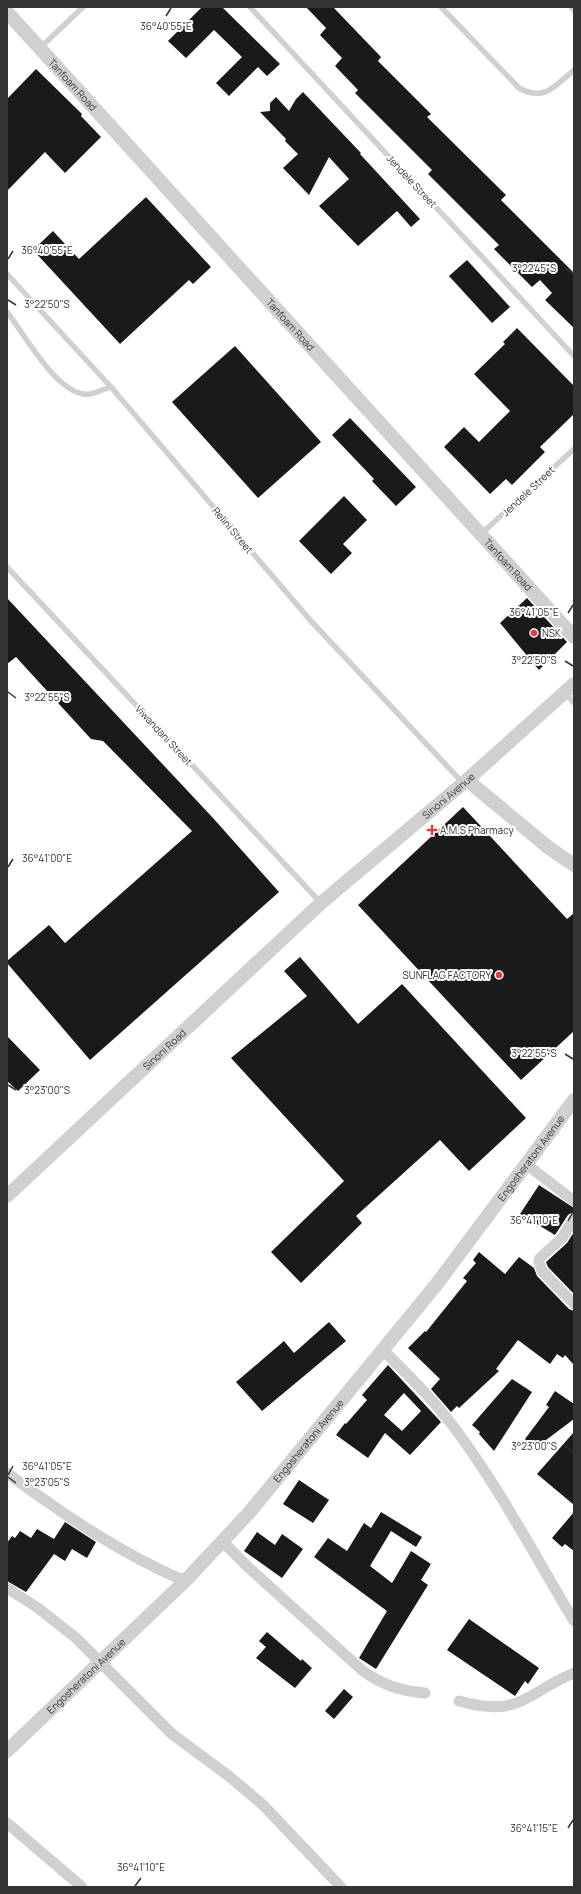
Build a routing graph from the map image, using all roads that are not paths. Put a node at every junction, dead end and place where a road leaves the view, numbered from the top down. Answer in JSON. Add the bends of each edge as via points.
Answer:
{"nodes":[{"id":1,"x":83,"y":7,"type":"edge"},
{"id":2,"x":250,"y":7,"type":"edge"},
{"id":3,"x":441,"y":7,"type":"edge"},
{"id":4,"x":571,"y":7,"type":"edge"},
{"id":5,"x":574,"y":10,"type":"edge"},
{"id":6,"x":7,"y":12,"type":"edge"},
{"id":7,"x":40,"y":49,"type":"junction"},
{"id":8,"x":574,"y":70,"type":"edge"},
{"id":9,"x":7,"y":274,"type":"edge"},
{"id":10,"x":7,"y":312,"type":"edge"},
{"id":11,"x":574,"y":356,"type":"edge"},
{"id":12,"x":111,"y":387,"type":"junction"},
{"id":13,"x":574,"y":449,"type":"edge"},
{"id":14,"x":481,"y":534,"type":"junction"},
{"id":15,"x":7,"y":567,"type":"edge"},
{"id":16,"x":574,"y":637,"type":"edge"},
{"id":17,"x":571,"y":693,"type":"edge"},
{"id":18,"x":465,"y":781,"type":"junction"},
{"id":19,"x":574,"y":865,"type":"edge"},
{"id":20,"x":321,"y":903,"type":"junction"},
{"id":21,"x":574,"y":1100,"type":"edge"},
{"id":22,"x":526,"y":1164,"type":"junction"},
{"id":23,"x":7,"y":1196,"type":"edge"},
{"id":24,"x":574,"y":1201,"type":"edge"},
{"id":25,"x":574,"y":1219,"type":"edge"},
{"id":26,"x":574,"y":1304,"type":"edge"},
{"id":27,"x":383,"y":1350,"type":"junction"},
{"id":28,"x":7,"y":1473,"type":"edge"},
{"id":29,"x":223,"y":1542,"type":"junction"},
{"id":30,"x":185,"y":1581,"type":"junction"},
{"id":31,"x":7,"y":1588,"type":"edge"},
{"id":32,"x":574,"y":1621,"type":"edge"},
{"id":33,"x":102,"y":1662,"type":"junction"},
{"id":34,"x":574,"y":1673,"type":"edge"},
{"id":35,"x":425,"y":1693,"type":"dead end"},
{"id":36,"x":459,"y":1701,"type":"dead end"},
{"id":37,"x":7,"y":1751,"type":"edge"},
{"id":38,"x":7,"y":1824,"type":"edge"},
{"id":39,"x":82,"y":1887,"type":"edge"},
{"id":40,"x":341,"y":1887,"type":"edge"}],
"edges":[{"from":1,"to":7,"type":"lane"},
{"from":2,"to":11,"type":"lane","name":"Jendele Street"},
{"from":3,"to":8,"type":"lane","via":[[519,88],[529,94],[540,94],[549,90]]},
{"from":4,"to":5,"type":"lane"},
{"from":6,"to":7,"type":"street","name":"Tanfoam Road"},
{"from":7,"to":14,"type":"street","name":"Tanfoam Road"},
{"from":9,"to":12,"type":"lane","name":"Relini Street"},
{"from":10,"to":12,"type":"lane","via":[[57,379],[75,392],[90,394]]},
{"from":12,"to":18,"type":"lane","name":"Relini Street","via":[[310,620]]},
{"from":13,"to":14,"type":"lane","name":"Jendele Street"},
{"from":14,"to":16,"type":"street","name":"Tanfoam Road"},
{"from":15,"to":20,"type":"lane","name":"Viwandani Street"},
{"from":17,"to":18,"type":"street","name":"Sinoni Avenue"},
{"from":18,"to":19,"type":"street"},
{"from":18,"to":20,"type":"street","name":"Sinoni Avenue"},
{"from":20,"to":23,"type":"street","name":"Sinoni Road"},
{"from":21,"to":22,"type":"street","name":"Engosheratoni Avenue"},
{"from":22,"to":24,"type":"street"},
{"from":22,"to":27,"type":"street","name":"Engosheratoni Avenue","via":[[475,1235]]},
{"from":25,"to":26,"type":"street","via":[[562,1238],[539,1261],[542,1271]]},
{"from":27,"to":29,"type":"street","name":"Engosheratoni Avenue"},
{"from":27,"to":32,"type":"street","via":[[441,1410],[468,1447]]},
{"from":28,"to":30,"type":"street","via":[[103,1538],[154,1568]]},
{"from":29,"to":30,"type":"street","name":"Engosheratoni Avenue"},
{"from":29,"to":35,"type":"street","via":[[363,1671],[394,1689]]},
{"from":30,"to":33,"type":"street","name":"Engosheratoni Avenue"},
{"from":31,"to":33,"type":"street","via":[[58,1623]]},
{"from":33,"to":37,"type":"street","name":"Engosheratoni Avenue"},
{"from":33,"to":40,"type":"street","via":[[130,1694],[172,1734],[263,1805]]},
{"from":34,"to":36,"type":"street","via":[[520,1703],[506,1707],[490,1708]]},
{"from":38,"to":39,"type":"street"}]}
